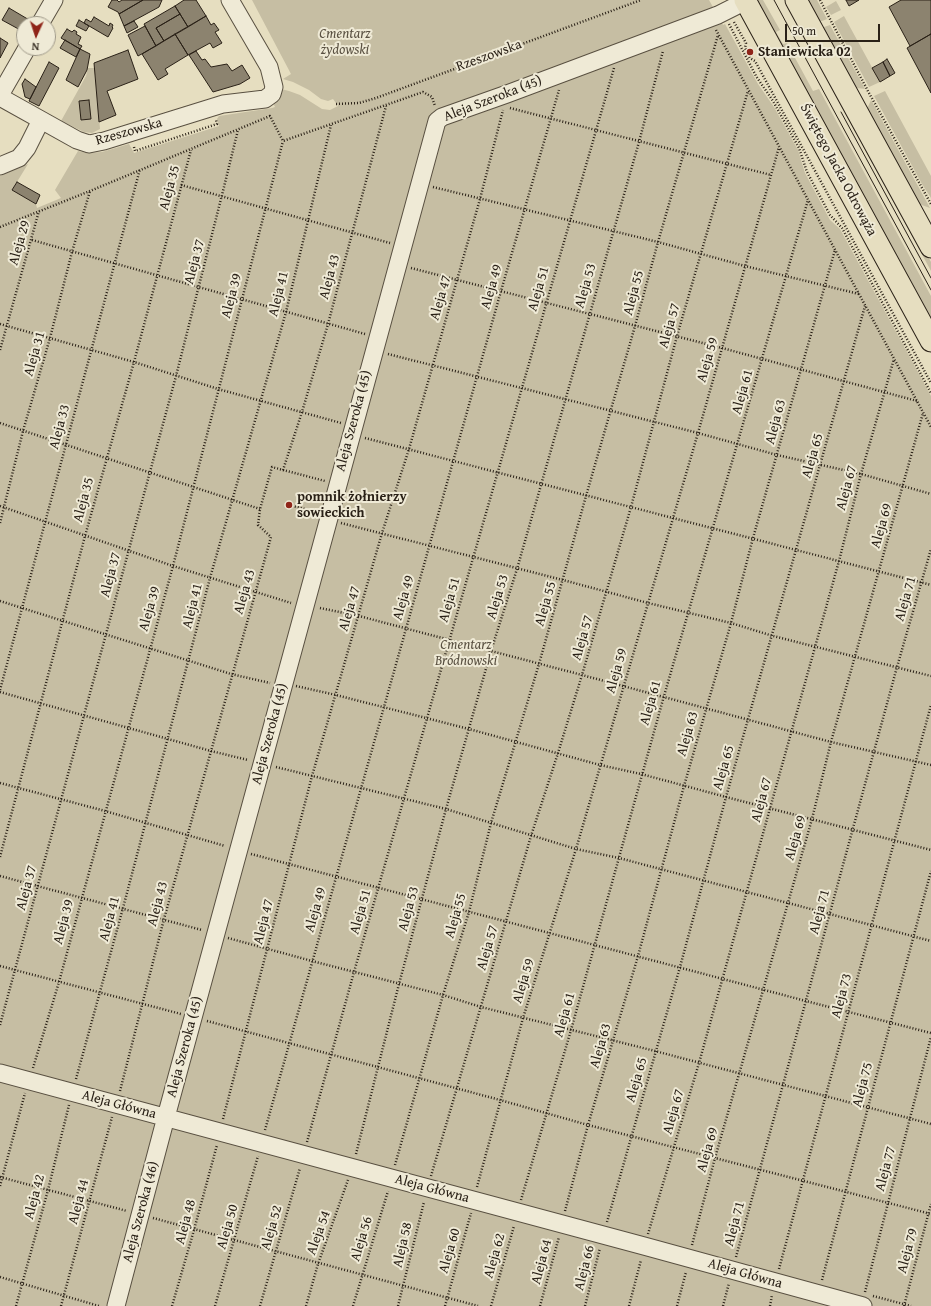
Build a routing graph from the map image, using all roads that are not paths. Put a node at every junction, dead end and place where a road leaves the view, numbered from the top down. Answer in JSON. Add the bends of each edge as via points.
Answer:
{"nodes":[{"id":1,"x":54,"y":0,"type":"edge"},
{"id":2,"x":230,"y":0,"type":"edge"},
{"id":3,"x":796,"y":0,"type":"edge"},
{"id":4,"x":746,"y":1,"type":"edge"},
{"id":5,"x":45,"y":16,"type":"edge"},
{"id":6,"x":22,"y":56,"type":"edge"},
{"id":7,"x":0,"y":96,"type":"edge"},
{"id":8,"x":41,"y":120,"type":"junction"},
{"id":9,"x":0,"y":166,"type":"edge"},
{"id":10,"x":931,"y":247,"type":"edge"},
{"id":11,"x":931,"y":341,"type":"edge"},
{"id":12,"x":0,"y":1073,"type":"edge"},
{"id":13,"x":168,"y":1111,"type":"junction"},
{"id":14,"x":116,"y":1306,"type":"edge"},
{"id":15,"x":862,"y":1306,"type":"edge"}],
"edges":[{"from":1,"to":5,"type":"street"},
{"from":2,"to":8,"type":"street","name":"Rzeszowska","via":[[270,67],[274,83],[272,94],[266,99],[223,104],[89,144]]},
{"from":3,"to":10,"type":"main road"},
{"from":4,"to":11,"type":"main road","name":"Świętego Jacka Odrowąża"},
{"from":4,"to":13,"type":"street","name":"Aleja Szeroka (45)","via":[[668,34],[437,121]]},
{"from":6,"to":7,"type":"street"},
{"from":7,"to":8,"type":"street","name":"Rzeszowska"},
{"from":8,"to":9,"type":"street","via":[[20,158]]},
{"from":12,"to":13,"type":"street","name":"Aleja Główna","via":[[116,1104]]},
{"from":13,"to":14,"type":"street","name":"Aleja Szeroka (46)"},
{"from":13,"to":15,"type":"street","name":"Aleja Główna","via":[[218,1137],[392,1178],[644,1246],[688,1263],[774,1287],[819,1294]]}]}
